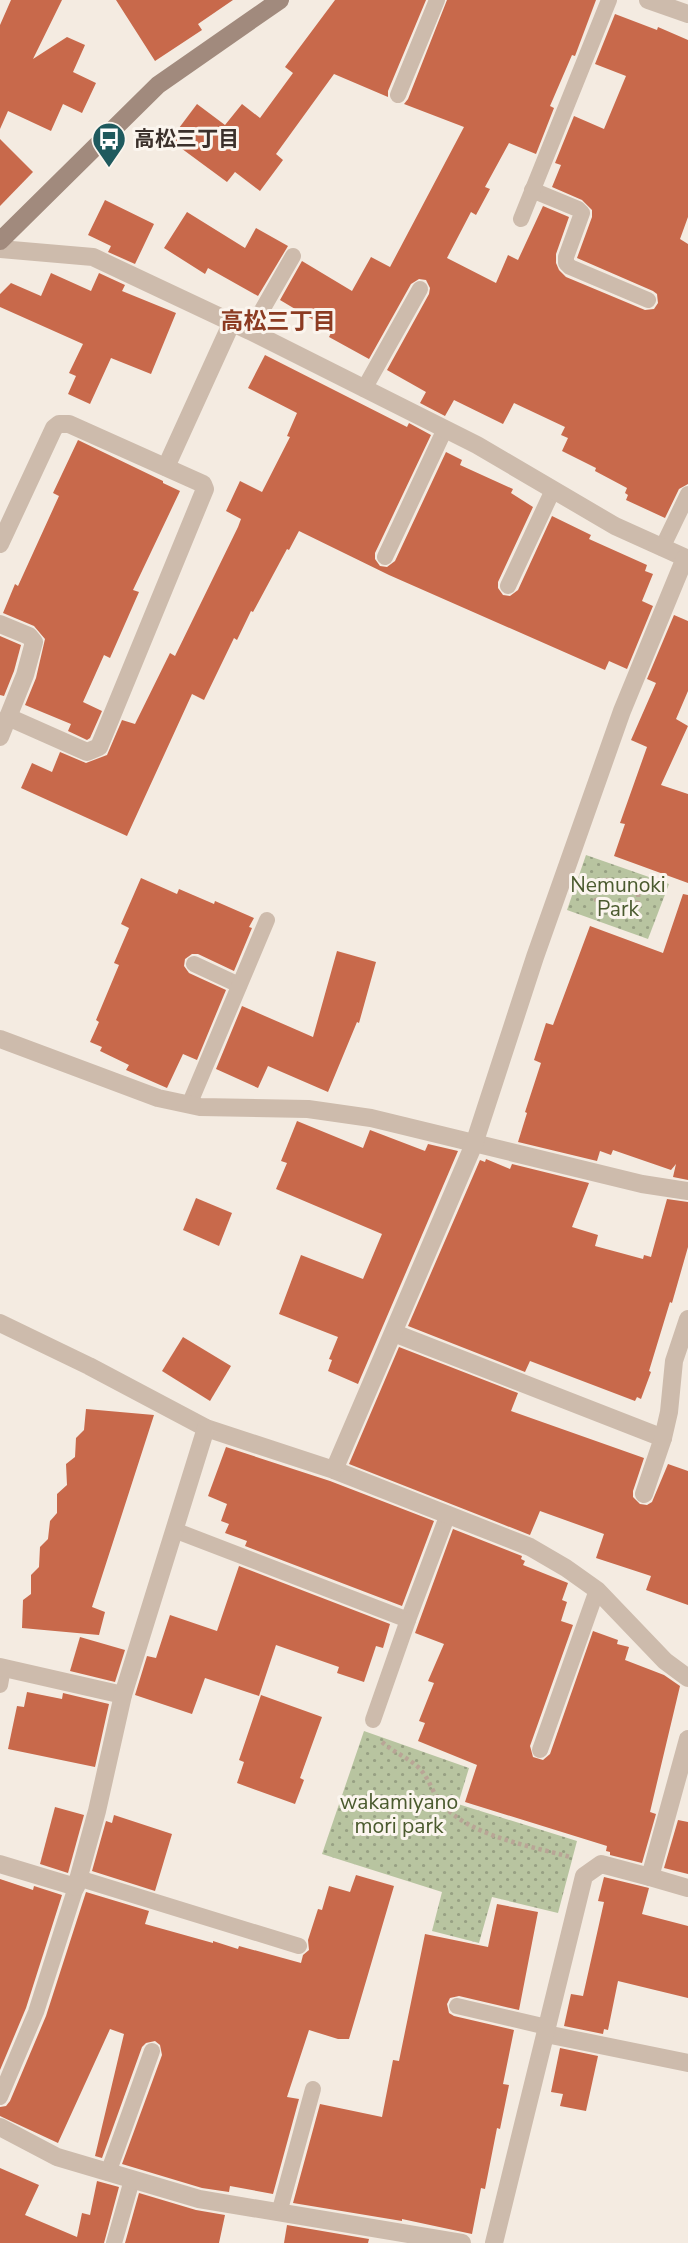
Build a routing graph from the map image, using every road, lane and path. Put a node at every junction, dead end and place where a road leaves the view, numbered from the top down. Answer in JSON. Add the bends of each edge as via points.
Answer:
{"nodes":[{"id":1,"x":280,"y":0,"type":"edge"},
{"id":2,"x":437,"y":0,"type":"edge"},
{"id":3,"x":609,"y":0,"type":"edge"},
{"id":4,"x":648,"y":0,"type":"edge"},
{"id":5,"x":688,"y":14,"type":"edge"},
{"id":6,"x":398,"y":95,"type":"dead end"},
{"id":7,"x":533,"y":190,"type":"junction"},
{"id":8,"x":521,"y":219,"type":"dead end"},
{"id":9,"x":0,"y":241,"type":"edge"},
{"id":10,"x":0,"y":249,"type":"edge"},
{"id":11,"x":293,"y":256,"type":"dead end"},
{"id":12,"x":420,"y":289,"type":"dead end"},
{"id":13,"x":649,"y":300,"type":"dead end"},
{"id":14,"x":232,"y":322,"type":"junction"},
{"id":15,"x":250,"y":331,"type":"junction"},
{"id":16,"x":364,"y":388,"type":"junction"},
{"id":17,"x":445,"y":429,"type":"junction"},
{"id":18,"x":166,"y":467,"type":"junction"},
{"id":19,"x":553,"y":490,"type":"junction"},
{"id":20,"x":688,"y":494,"type":"edge"},
{"id":21,"x":6,"y":514,"type":"edge"},
{"id":22,"x":0,"y":544,"type":"edge"},
{"id":23,"x":662,"y":548,"type":"junction"},
{"id":24,"x":385,"y":557,"type":"dead end"},
{"id":25,"x":687,"y":559,"type":"edge"},
{"id":26,"x":508,"y":586,"type":"dead end"},
{"id":27,"x":0,"y":624,"type":"edge"},
{"id":28,"x":7,"y":711,"type":"edge"},
{"id":29,"x":0,"y":737,"type":"edge"},
{"id":30,"x":606,"y":907,"type":"joint"},
{"id":31,"x":267,"y":920,"type":"dead end"},
{"id":32,"x":194,"y":964,"type":"dead end"},
{"id":33,"x":239,"y":985,"type":"junction"},
{"id":34,"x":0,"y":1039,"type":"edge"},
{"id":35,"x":190,"y":1105,"type":"junction"},
{"id":36,"x":474,"y":1144,"type":"junction"},
{"id":37,"x":688,"y":1191,"type":"edge"},
{"id":38,"x":688,"y":1319,"type":"edge"},
{"id":39,"x":0,"y":1323,"type":"edge"},
{"id":40,"x":394,"y":1333,"type":"junction"},
{"id":41,"x":206,"y":1428,"type":"junction"},
{"id":42,"x":663,"y":1438,"type":"junction"},
{"id":43,"x":334,"y":1470,"type":"junction"},
{"id":44,"x":644,"y":1494,"type":"dead end"},
{"id":45,"x":448,"y":1514,"type":"junction"},
{"id":46,"x":174,"y":1530,"type":"junction"},
{"id":47,"x":597,"y":1590,"type":"junction"},
{"id":48,"x":408,"y":1620,"type":"junction"},
{"id":49,"x":1,"y":1673,"type":"edge"},
{"id":50,"x":688,"y":1678,"type":"edge"},
{"id":51,"x":123,"y":1695,"type":"junction"},
{"id":52,"x":373,"y":1720,"type":"joint"},
{"id":53,"x":688,"y":1739,"type":"edge"},
{"id":54,"x":540,"y":1750,"type":"dead end"},
{"id":55,"x":0,"y":1864,"type":"edge"},
{"id":56,"x":593,"y":1869,"type":"junction"},
{"id":57,"x":650,"y":1877,"type":"junction"},
{"id":58,"x":77,"y":1882,"type":"junction"},
{"id":59,"x":688,"y":1888,"type":"edge"},
{"id":60,"x":299,"y":1946,"type":"dead end"},
{"id":61,"x":457,"y":2006,"type":"dead end"},
{"id":62,"x":546,"y":2030,"type":"junction"},
{"id":63,"x":152,"y":2051,"type":"dead end"},
{"id":64,"x":688,"y":2063,"type":"edge"},
{"id":65,"x":313,"y":2089,"type":"dead end"},
{"id":66,"x":0,"y":2097,"type":"edge"},
{"id":67,"x":0,"y":2127,"type":"edge"},
{"id":68,"x":108,"y":2174,"type":"junction"},
{"id":69,"x":132,"y":2180,"type":"junction"},
{"id":70,"x":279,"y":2213,"type":"junction"},
{"id":71,"x":114,"y":2243,"type":"edge"},
{"id":72,"x":462,"y":2243,"type":"edge"},
{"id":73,"x":495,"y":2243,"type":"edge"}],
"edges":[{"from":1,"to":9,"type":"street","via":[[158,85]]},
{"from":2,"to":6,"type":"lane"},
{"from":3,"to":7,"type":"lane"},
{"from":4,"to":5,"type":"street"},
{"from":7,"to":8,"type":"lane"},
{"from":7,"to":13,"type":"lane","via":[[582,213],[566,257],[570,267]]},
{"from":10,"to":14,"type":"street","via":[[93,257]]},
{"from":11,"to":15,"type":"lane"},
{"from":12,"to":16,"type":"lane"},
{"from":14,"to":15,"type":"street"},
{"from":14,"to":18,"type":"street"},
{"from":15,"to":16,"type":"street"},
{"from":16,"to":17,"type":"street"},
{"from":17,"to":19,"type":"street"},
{"from":17,"to":24,"type":"lane"},
{"from":18,"to":21,"type":"street","via":[[69,424],[59,424]]},
{"from":18,"to":28,"type":"street","via":[[205,489],[99,747],[87,752]]},
{"from":19,"to":23,"type":"street"},
{"from":19,"to":26,"type":"lane"},
{"from":20,"to":23,"type":"lane"},
{"from":21,"to":22,"type":"street"},
{"from":23,"to":25,"type":"street"},
{"from":25,"to":36,"type":"street","via":[[618,724]]},
{"from":27,"to":28,"type":"street","via":[[34,642]]},
{"from":28,"to":29,"type":"street"},
{"from":30,"to":30,"type":"path","via":[[629,911],[638,904],[638,890],[599,881],[593,896]]},
{"from":31,"to":33,"type":"lane"},
{"from":32,"to":33,"type":"lane"},
{"from":33,"to":35,"type":"lane"},
{"from":34,"to":35,"type":"street","via":[[139,1092]]},
{"from":35,"to":36,"type":"street","via":[[308,1109],[371,1118]]},
{"from":36,"to":37,"type":"street"},
{"from":36,"to":40,"type":"street"},
{"from":38,"to":42,"type":"street","via":[[674,1361]]},
{"from":39,"to":41,"type":"street"},
{"from":40,"to":42,"type":"street"},
{"from":40,"to":43,"type":"street"},
{"from":41,"to":43,"type":"street"},
{"from":41,"to":46,"type":"street"},
{"from":42,"to":44,"type":"street"},
{"from":43,"to":45,"type":"street"},
{"from":45,"to":47,"type":"street","via":[[530,1547]]},
{"from":45,"to":48,"type":"lane"},
{"from":46,"to":48,"type":"lane"},
{"from":46,"to":51,"type":"street"},
{"from":47,"to":50,"type":"street","via":[[665,1661]]},
{"from":47,"to":54,"type":"lane"},
{"from":48,"to":52,"type":"lane"},
{"from":49,"to":51,"type":"street"},
{"from":51,"to":58,"type":"street"},
{"from":52,"to":56,"type":"path","via":[[375,1735],[420,1768],[441,1804],[459,1820]]},
{"from":53,"to":57,"type":"street"},
{"from":55,"to":58,"type":"street"},
{"from":56,"to":57,"type":"street","via":[[601,1864]]},
{"from":56,"to":62,"type":"street","via":[[584,1876]]},
{"from":57,"to":59,"type":"street"},
{"from":58,"to":60,"type":"lane"},
{"from":58,"to":66,"type":"lane","via":[[36,2012]]},
{"from":61,"to":62,"type":"lane"},
{"from":62,"to":64,"type":"street"},
{"from":62,"to":73,"type":"street"},
{"from":63,"to":68,"type":"lane"},
{"from":65,"to":70,"type":"lane"},
{"from":67,"to":68,"type":"street","via":[[57,2157]]},
{"from":68,"to":69,"type":"street"},
{"from":69,"to":70,"type":"street","via":[[199,2199]]},
{"from":69,"to":71,"type":"lane"},
{"from":70,"to":72,"type":"street"}]}
